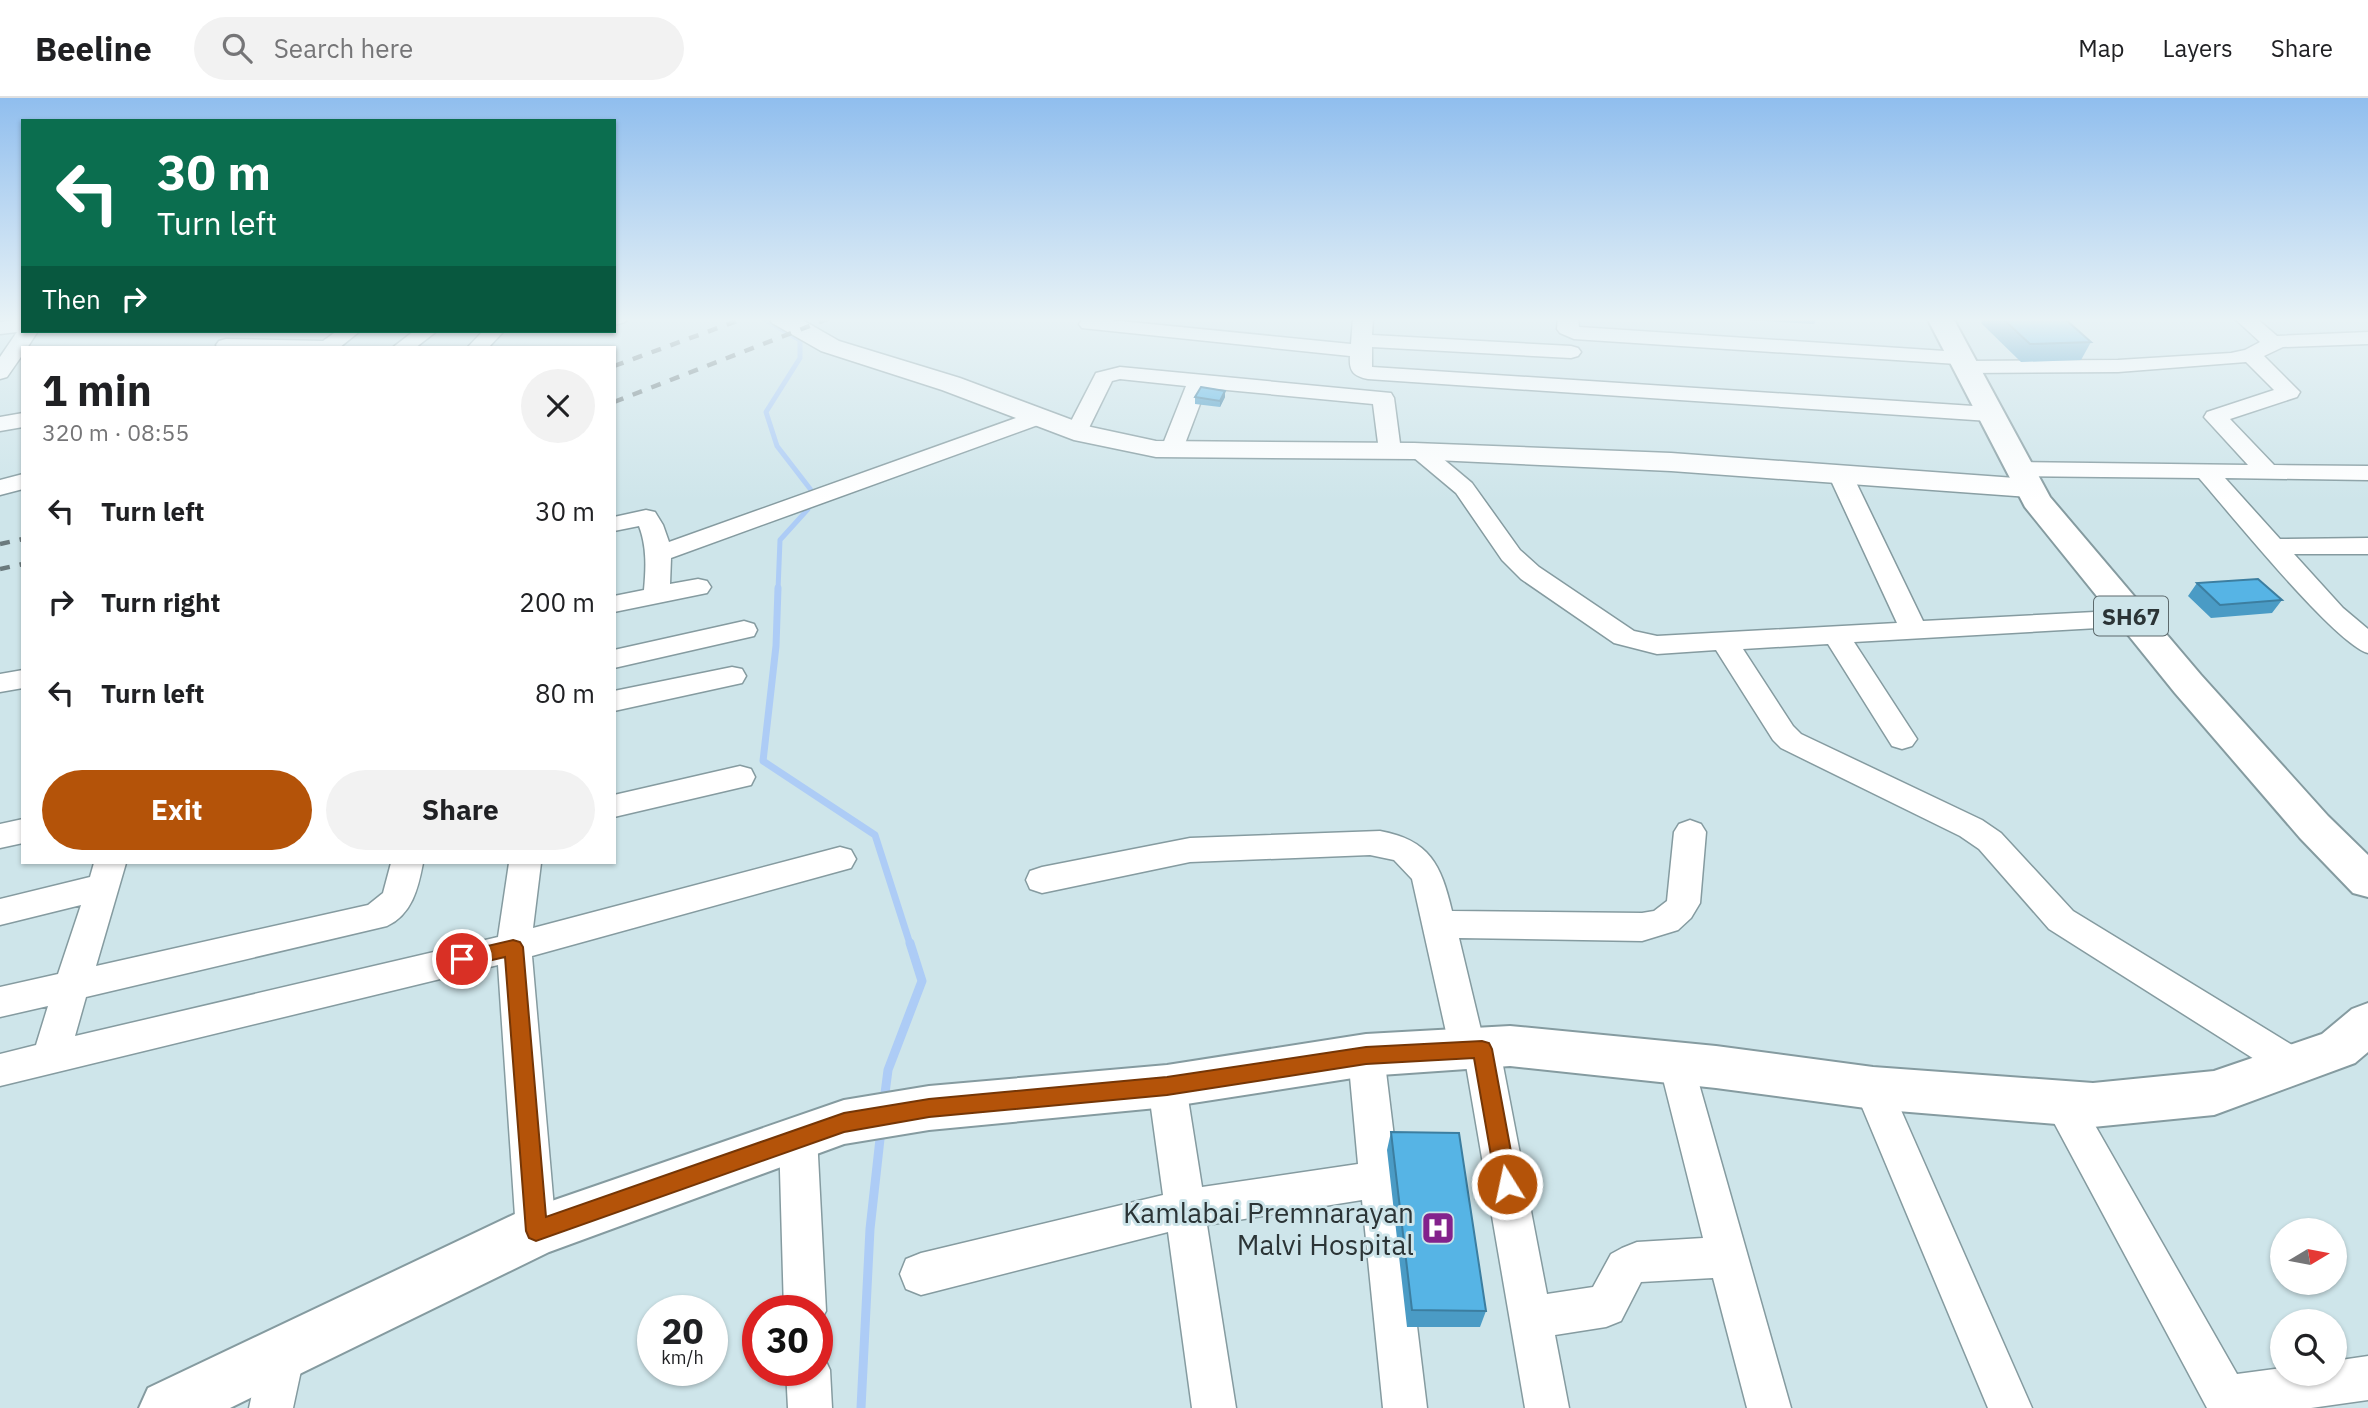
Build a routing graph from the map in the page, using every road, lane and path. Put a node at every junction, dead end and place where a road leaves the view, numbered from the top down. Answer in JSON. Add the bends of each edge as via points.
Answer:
{"nodes":[{"id":1,"x":936,"y":379,"type":"edge"},
{"id":2,"x":1102,"y":379,"type":"edge"},
{"id":3,"x":1177,"y":379,"type":"edge"},
{"id":4,"x":1384,"y":379,"type":"edge"},
{"id":5,"x":1462,"y":379,"type":"edge"},
{"id":6,"x":1971,"y":379,"type":"edge"},
{"id":7,"x":2276,"y":379,"type":"edge"},
{"id":8,"x":1198,"y":381,"type":"junction"},
{"id":9,"x":1384,"y":398,"type":"junction"},
{"id":10,"x":1989,"y":414,"type":"junction"},
{"id":11,"x":1038,"y":417,"type":"junction"},
{"id":12,"x":21,"y":420,"type":"edge"},
{"id":13,"x":0,"y":424,"type":"edge"},
{"id":14,"x":1077,"y":431,"type":"junction"},
{"id":15,"x":1172,"y":449,"type":"junction"},
{"id":16,"x":1390,"y":452,"type":"junction"},
{"id":17,"x":1421,"y":452,"type":"junction"},
{"id":18,"x":2205,"y":471,"type":"junction"},
{"id":19,"x":2268,"y":472,"type":"junction"},
{"id":20,"x":2368,"y":473,"type":"edge"},
{"id":21,"x":1840,"y":474,"type":"junction"},
{"id":22,"x":2024,"y":478,"type":"junction"},
{"id":23,"x":21,"y":482,"type":"edge"},
{"id":24,"x":0,"y":488,"type":"edge"},
{"id":25,"x":616,"y":524,"type":"edge"},
{"id":26,"x":2368,"y":546,"type":"edge"},
{"id":27,"x":2273,"y":547,"type":"junction"},
{"id":28,"x":658,"y":554,"type":"junction"},
{"id":29,"x":698,"y":587,"type":"dead end"},
{"id":30,"x":657,"y":595,"type":"junction"},
{"id":31,"x":616,"y":604,"type":"edge"},
{"id":32,"x":2133,"y":618,"type":"junction"},
{"id":33,"x":744,"y":630,"type":"dead end"},
{"id":34,"x":1914,"y":631,"type":"junction"},
{"id":35,"x":1836,"y":635,"type":"junction"},
{"id":36,"x":1724,"y":641,"type":"junction"},
{"id":37,"x":2368,"y":644,"type":"edge"},
{"id":38,"x":616,"y":659,"type":"edge"},
{"id":39,"x":732,"y":676,"type":"dead end"},
{"id":40,"x":21,"y":679,"type":"edge"},
{"id":41,"x":0,"y":683,"type":"edge"},
{"id":42,"x":616,"y":701,"type":"edge"},
{"id":43,"x":1902,"y":739,"type":"dead end"},
{"id":44,"x":740,"y":777,"type":"dead end"},
{"id":45,"x":616,"y":806,"type":"edge"},
{"id":46,"x":21,"y":831,"type":"edge"},
{"id":47,"x":1690,"y":831,"type":"dead end"},
{"id":48,"x":0,"y":836,"type":"edge"},
{"id":49,"x":840,"y":859,"type":"dead end"},
{"id":50,"x":407,"y":864,"type":"edge"},
{"id":51,"x":524,"y":864,"type":"edge"},
{"id":52,"x":107,"y":875,"type":"edge"},
{"id":53,"x":1042,"y":880,"type":"dead end"},
{"id":54,"x":2368,"y":881,"type":"edge"},
{"id":55,"x":0,"y":912,"type":"edge"},
{"id":56,"x":1438,"y":924,"type":"junction"},
{"id":57,"x":513,"y":947,"type":"junction"},
{"id":58,"x":73,"y":985,"type":"junction"},
{"id":59,"x":0,"y":1002,"type":"edge"},
{"id":60,"x":2368,"y":1023,"type":"edge"},
{"id":61,"x":1475,"y":1050,"type":"junction"},
{"id":62,"x":1366,"y":1055,"type":"junction"},
{"id":63,"x":50,"y":1058,"type":"junction"},
{"id":64,"x":1677,"y":1063,"type":"junction"},
{"id":65,"x":2294,"y":1065,"type":"junction"},
{"id":66,"x":0,"y":1070,"type":"edge"},
{"id":67,"x":1167,"y":1086,"type":"junction"},
{"id":68,"x":1873,"y":1088,"type":"junction"},
{"id":69,"x":2063,"y":1104,"type":"junction"},
{"id":70,"x":821,"y":1129,"type":"junction"},
{"id":71,"x":1380,"y":1179,"type":"junction"},
{"id":72,"x":1185,"y":1209,"type":"junction"},
{"id":73,"x":536,"y":1231,"type":"junction"},
{"id":74,"x":1728,"y":1257,"type":"junction"},
{"id":75,"x":921,"y":1274,"type":"dead end"},
{"id":76,"x":807,"y":1295,"type":"edge"},
{"id":77,"x":1531,"y":1318,"type":"junction"},
{"id":78,"x":283,"y":1352,"type":"junction"},
{"id":79,"x":2368,"y":1378,"type":"edge"},
{"id":80,"x":809,"y":1386,"type":"edge"},
{"id":81,"x":2228,"y":1403,"type":"edge"},
{"id":82,"x":168,"y":1408,"type":"edge"},
{"id":83,"x":271,"y":1408,"type":"edge"},
{"id":84,"x":810,"y":1408,"type":"edge"},
{"id":85,"x":1213,"y":1408,"type":"edge"},
{"id":86,"x":1405,"y":1408,"type":"edge"},
{"id":87,"x":1547,"y":1408,"type":"edge"},
{"id":88,"x":1769,"y":1408,"type":"edge"},
{"id":89,"x":2010,"y":1408,"type":"edge"}],
"edges":[{"from":1,"to":11,"type":"street"},
{"from":2,"to":14,"type":"street"},
{"from":3,"to":8,"type":"street"},
{"from":4,"to":9,"type":"street"},
{"from":5,"to":10,"type":"street"},
{"from":6,"to":10,"type":"main road","number":"SH67"},
{"from":7,"to":19,"type":"street","via":[[2289,392],[2216,418]]},
{"from":8,"to":9,"type":"street"},
{"from":8,"to":15,"type":"street"},
{"from":9,"to":16,"type":"street"},
{"from":10,"to":22,"type":"main road","number":"SH67"},
{"from":11,"to":14,"type":"street"},
{"from":11,"to":28,"type":"street"},
{"from":12,"to":13,"type":"street"},
{"from":14,"to":15,"type":"street"},
{"from":15,"to":16,"type":"street"},
{"from":16,"to":17,"type":"street"},
{"from":17,"to":21,"type":"street"},
{"from":17,"to":36,"type":"street","via":[[1464,488],[1511,555],[1530,573],[1612,631],[1641,643]]},
{"from":18,"to":19,"type":"street"},
{"from":18,"to":22,"type":"street"},
{"from":18,"to":27,"type":"street"},
{"from":19,"to":20,"type":"street"},
{"from":21,"to":22,"type":"street"},
{"from":21,"to":34,"type":"street"},
{"from":22,"to":32,"type":"main road","number":"SH67","via":[[2036,500]]},
{"from":23,"to":24,"type":"street"},
{"from":25,"to":28,"type":"street","via":[[646,517]]},
{"from":26,"to":27,"type":"street"},
{"from":27,"to":37,"type":"street"},
{"from":28,"to":30,"type":"street"},
{"from":29,"to":30,"type":"street"},
{"from":30,"to":31,"type":"street"},
{"from":32,"to":34,"type":"street"},
{"from":32,"to":54,"type":"main road","number":"SH67","via":[[2305,817]]},
{"from":33,"to":38,"type":"street"},
{"from":34,"to":35,"type":"street"},
{"from":35,"to":36,"type":"street"},
{"from":35,"to":43,"type":"street"},
{"from":36,"to":65,"type":"street","via":[[1791,741],[1971,828],[1990,841],[2060,920]]},
{"from":39,"to":42,"type":"street"},
{"from":40,"to":41,"type":"street"},
{"from":44,"to":45,"type":"street"},
{"from":46,"to":48,"type":"street"},
{"from":47,"to":56,"type":"street","via":[[1683,903],[1679,912],[1659,924]]},
{"from":49,"to":57,"type":"street"},
{"from":50,"to":58,"type":"street","via":[[398,899],[375,917]]},
{"from":51,"to":57,"type":"street"},
{"from":52,"to":55,"type":"street"},
{"from":52,"to":58,"type":"street"},
{"from":53,"to":56,"type":"street","via":[[1190,850],[1384,843],[1399,846],[1421,866]]},
{"from":56,"to":61,"type":"street"},
{"from":57,"to":63,"type":"street"},
{"from":57,"to":73,"type":"street"},
{"from":58,"to":59,"type":"street"},
{"from":58,"to":63,"type":"street"},
{"from":60,"to":65,"type":"main road","via":[[2338,1049]]},
{"from":61,"to":62,"type":"main road"},
{"from":61,"to":64,"type":"main road","via":[[1510,1046]]},
{"from":61,"to":77,"type":"street"},
{"from":62,"to":67,"type":"main road"},
{"from":62,"to":71,"type":"street"},
{"from":63,"to":66,"type":"street"},
{"from":64,"to":68,"type":"main road"},
{"from":64,"to":74,"type":"street"},
{"from":65,"to":69,"type":"main road","via":[[2214,1093]]},
{"from":67,"to":70,"type":"main road","via":[[929,1108]]},
{"from":67,"to":72,"type":"street"},
{"from":68,"to":69,"type":"main road"},
{"from":68,"to":89,"type":"street"},
{"from":69,"to":81,"type":"street"},
{"from":70,"to":73,"type":"main road"},
{"from":70,"to":76,"type":"street"},
{"from":71,"to":72,"type":"street"},
{"from":71,"to":86,"type":"street"},
{"from":72,"to":75,"type":"street"},
{"from":72,"to":85,"type":"street"},
{"from":73,"to":78,"type":"main road"},
{"from":74,"to":77,"type":"street","via":[[1637,1262],[1626,1268],[1606,1306]]},
{"from":74,"to":88,"type":"street"},
{"from":77,"to":87,"type":"street"},
{"from":78,"to":82,"type":"main road"},
{"from":78,"to":83,"type":"street"},
{"from":79,"to":81,"type":"street"},
{"from":80,"to":84,"type":"street"}]}
